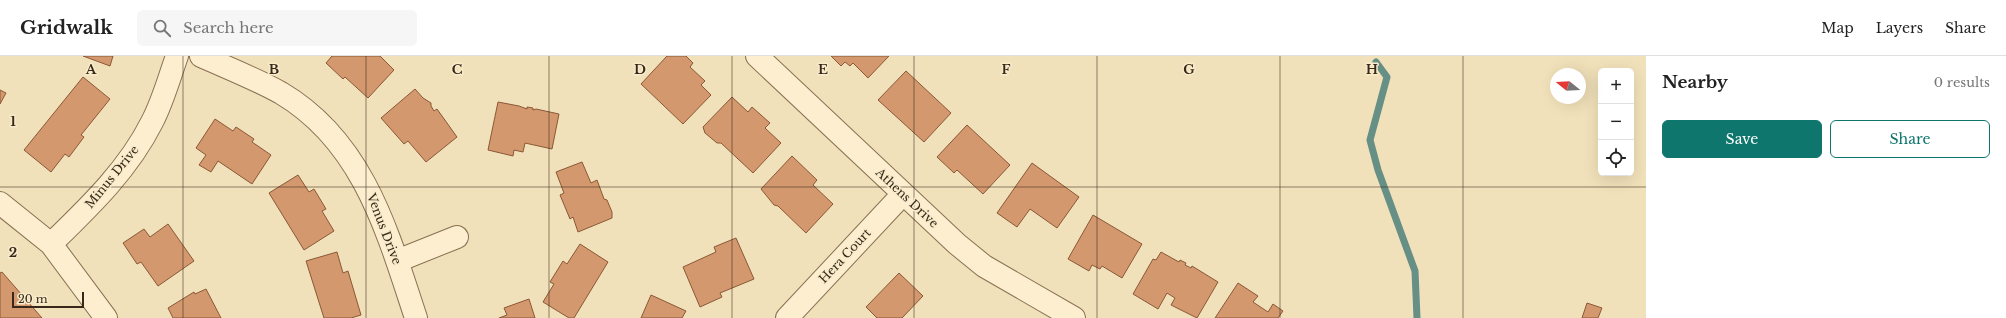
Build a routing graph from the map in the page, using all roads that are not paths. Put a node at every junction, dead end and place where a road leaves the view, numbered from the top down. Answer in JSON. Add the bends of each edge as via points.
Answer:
{"nodes":[{"id":1,"x":177,"y":56,"type":"edge"},
{"id":2,"x":201,"y":56,"type":"edge"},
{"id":3,"x":757,"y":56,"type":"edge"},
{"id":4,"x":903,"y":194,"type":"junction"},
{"id":5,"x":0,"y":203,"type":"edge"},
{"id":6,"x":457,"y":237,"type":"dead end"},
{"id":7,"x":51,"y":244,"type":"junction"},
{"id":8,"x":397,"y":261,"type":"junction"},
{"id":9,"x":106,"y":318,"type":"edge"},
{"id":10,"x":416,"y":318,"type":"edge"},
{"id":11,"x":787,"y":318,"type":"edge"},
{"id":12,"x":1074,"y":318,"type":"edge"}],
"edges":[{"from":1,"to":7,"type":"street","name":"Minus Drive","via":[[153,121],[134,153],[106,189]]},
{"from":2,"to":8,"type":"street","name":"Venus Drive","via":[[282,94],[311,116],[336,141],[358,170],[374,200]]},
{"from":3,"to":4,"type":"street","name":"Athens Drive"},
{"from":4,"to":11,"type":"street","name":"Hera Court"},
{"from":4,"to":12,"type":"street","name":"Athens Drive","via":[[984,266]]},
{"from":5,"to":7,"type":"street"},
{"from":6,"to":8,"type":"street"},
{"from":7,"to":9,"type":"street"},
{"from":8,"to":10,"type":"street","name":"Venus Drive"}]}
